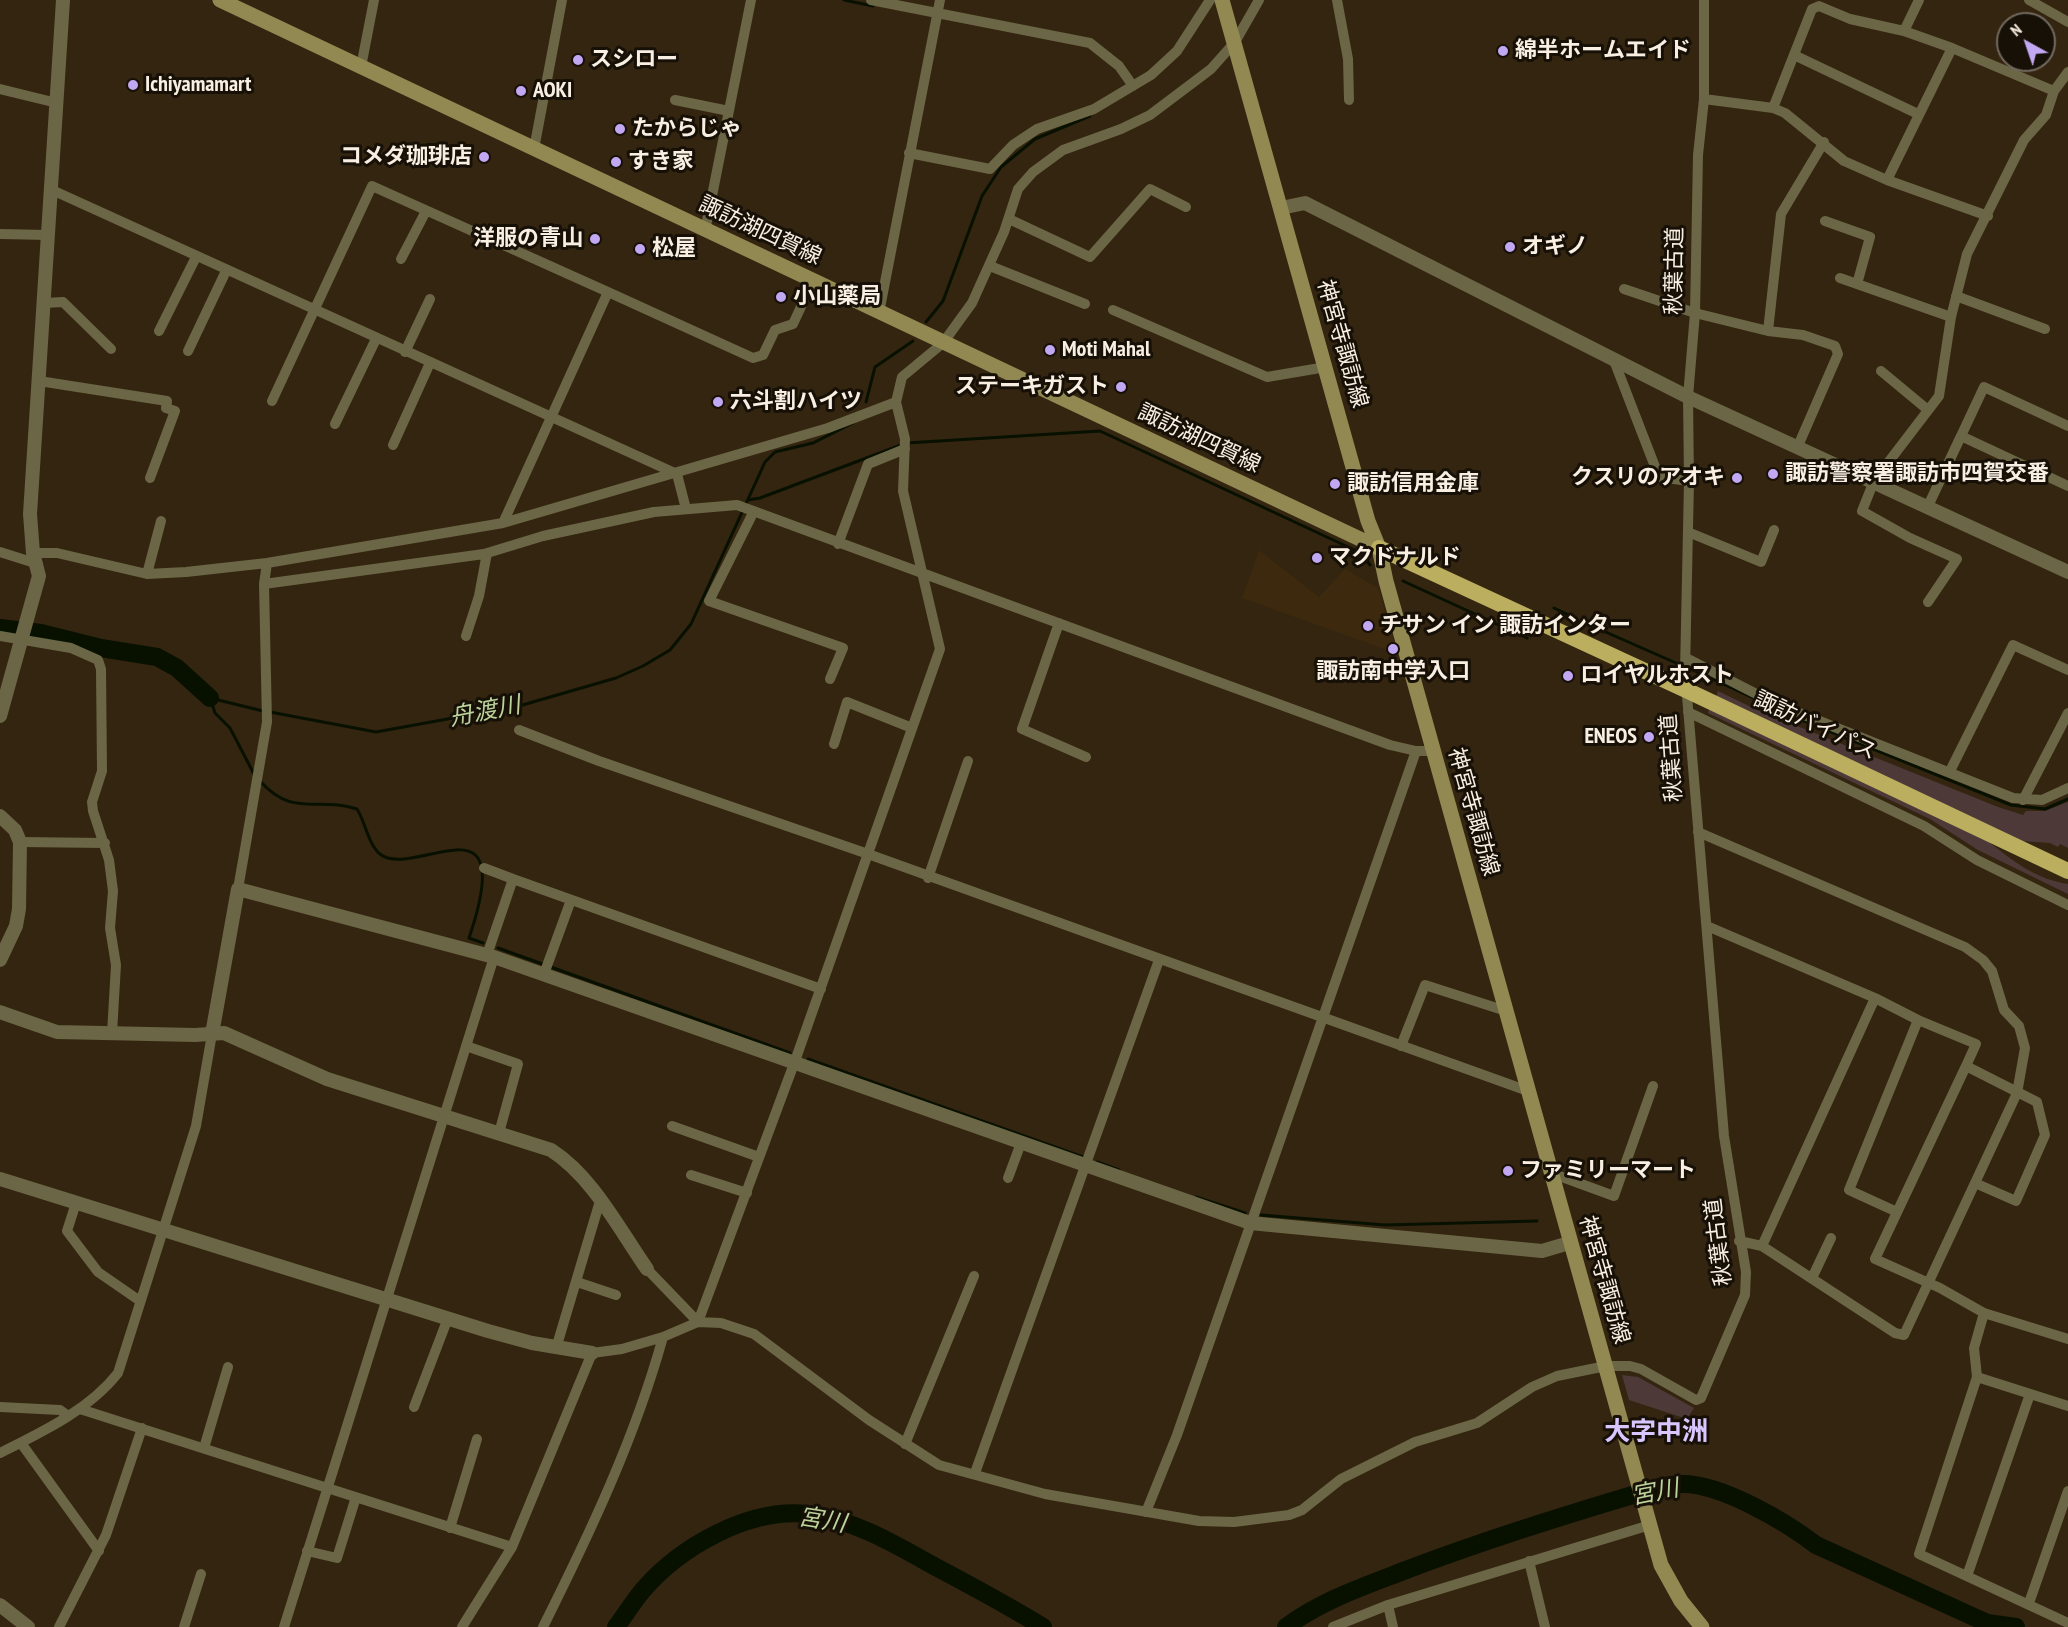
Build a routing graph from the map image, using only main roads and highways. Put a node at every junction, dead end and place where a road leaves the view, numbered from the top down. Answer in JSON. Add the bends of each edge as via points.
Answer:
{"nodes":[{"id":1,"x":220,"y":0,"type":"edge"},
{"id":2,"x":1222,"y":0,"type":"edge"},
{"id":3,"x":1379,"y":548,"type":"junction"},
{"id":4,"x":2068,"y":872,"type":"edge"},
{"id":5,"x":1702,"y":1627,"type":"edge"}],
"edges":[{"from":1,"to":3,"type":"main road","name":"諏訪湖四賀線"},
{"from":2,"to":3,"type":"main road","name":"神宮寺諏訪線","via":[[1368,521]]},
{"from":3,"to":4,"type":"highway","name":"諏訪バイパス"},
{"from":3,"to":5,"type":"main road","name":"神宮寺諏訪線","via":[[1661,1565]]}]}
